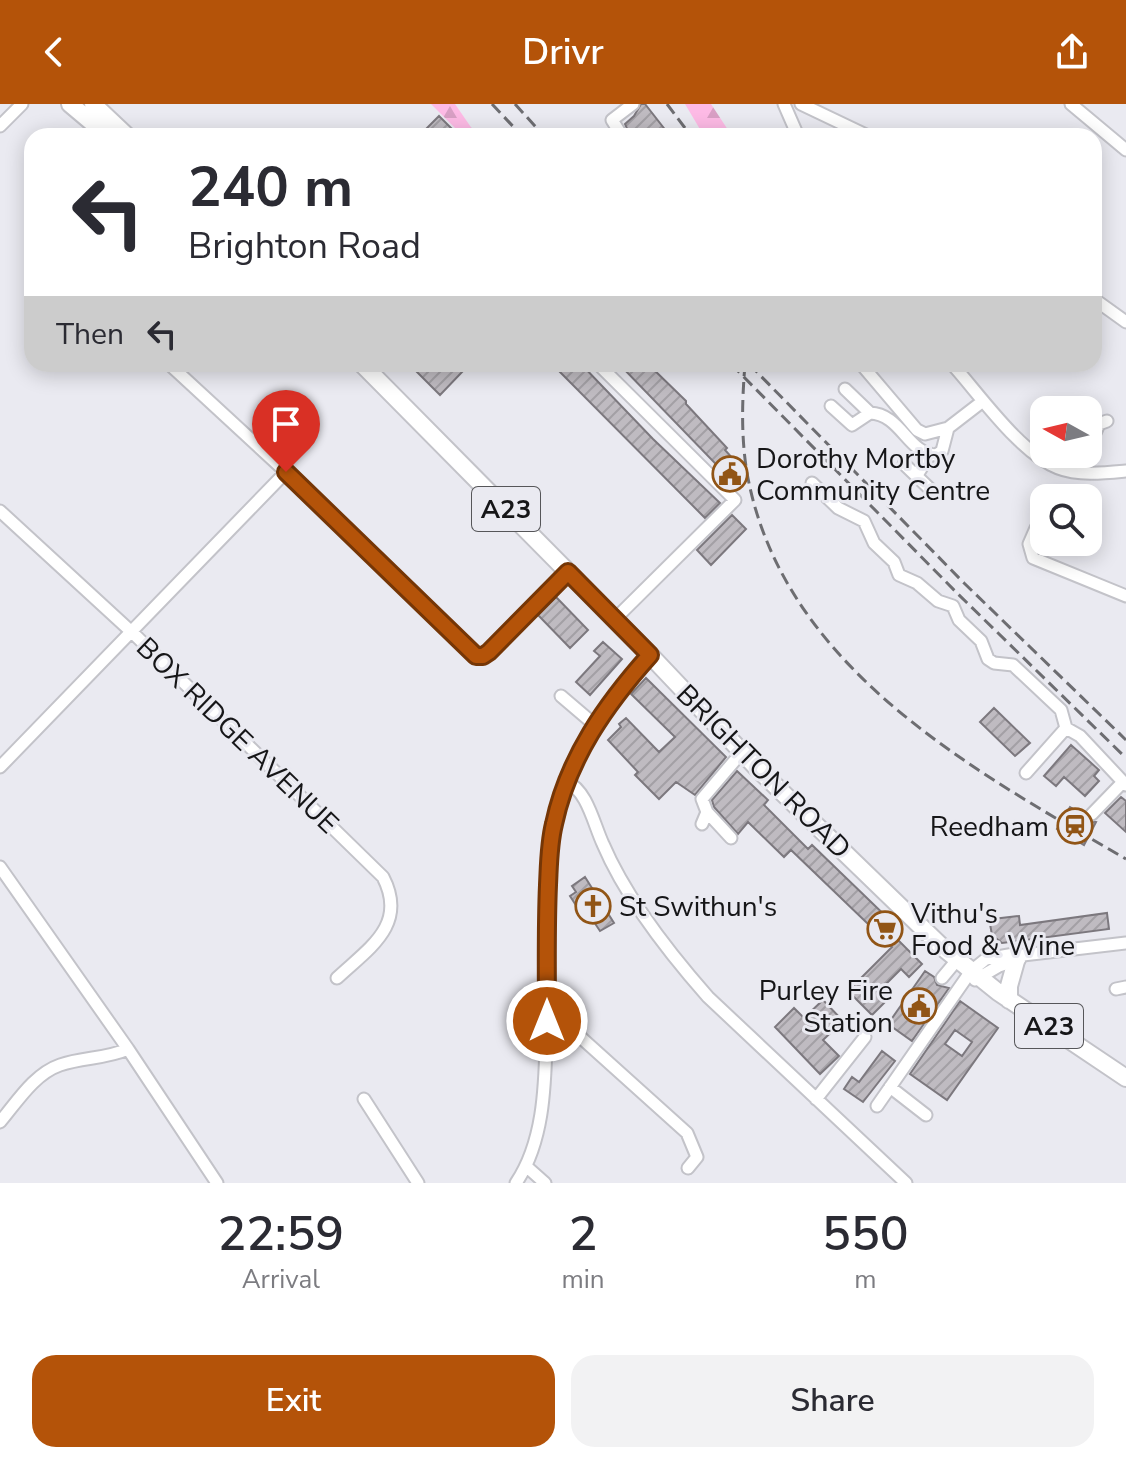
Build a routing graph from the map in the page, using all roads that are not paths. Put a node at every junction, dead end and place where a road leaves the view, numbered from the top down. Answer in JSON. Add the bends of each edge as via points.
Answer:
{"nodes":[{"id":1,"x":22,"y":104,"type":"edge"},
{"id":2,"x":70,"y":104,"type":"edge"},
{"id":3,"x":93,"y":104,"type":"edge"},
{"id":4,"x":633,"y":104,"type":"edge"},
{"id":5,"x":784,"y":104,"type":"edge"},
{"id":6,"x":801,"y":104,"type":"edge"},
{"id":7,"x":1071,"y":104,"type":"edge"},
{"id":8,"x":0,"y":126,"type":"edge"},
{"id":9,"x":98,"y":128,"type":"edge"},
{"id":10,"x":118,"y":128,"type":"edge"},
{"id":11,"x":617,"y":128,"type":"edge"},
{"id":12,"x":794,"y":128,"type":"edge"},
{"id":13,"x":851,"y":128,"type":"edge"},
{"id":14,"x":1100,"y":128,"type":"edge"},
{"id":15,"x":1102,"y":130,"type":"edge"},
{"id":16,"x":1126,"y":150,"type":"edge"},
{"id":17,"x":1102,"y":305,"type":"edge"},
{"id":18,"x":1126,"y":322,"type":"edge"},
{"id":19,"x":178,"y":372,"type":"edge"},
{"id":20,"x":370,"y":372,"type":"edge"},
{"id":21,"x":606,"y":372,"type":"edge"},
{"id":22,"x":868,"y":372,"type":"edge"},
{"id":23,"x":959,"y":372,"type":"edge"},
{"id":24,"x":845,"y":389,"type":"dead end"},
{"id":25,"x":983,"y":401,"type":"junction"},
{"id":26,"x":831,"y":406,"type":"dead end"},
{"id":27,"x":870,"y":413,"type":"junction"},
{"id":28,"x":1107,"y":421,"type":"dead end"},
{"id":29,"x":1102,"y":423,"type":"edge"},
{"id":30,"x":948,"y":428,"type":"junction"},
{"id":31,"x":930,"y":454,"type":"junction"},
{"id":32,"x":904,"y":464,"type":"dead end"},
{"id":33,"x":1083,"y":468,"type":"edge"},
{"id":34,"x":1126,"y":471,"type":"edge"},
{"id":35,"x":286,"y":472,"type":"junction"},
{"id":36,"x":1082,"y":472,"type":"junction"},
{"id":37,"x":917,"y":475,"type":"junction"},
{"id":38,"x":812,"y":483,"type":"dead end"},
{"id":39,"x":930,"y":489,"type":"dead end"},
{"id":40,"x":0,"y":511,"type":"edge"},
{"id":41,"x":1032,"y":556,"type":"edge"},
{"id":42,"x":568,"y":572,"type":"junction"},
{"id":43,"x":1126,"y":596,"type":"edge"},
{"id":44,"x":614,"y":620,"type":"junction"},
{"id":45,"x":131,"y":632,"type":"junction"},
{"id":46,"x":650,"y":655,"type":"junction"},
{"id":47,"x":561,"y":696,"type":"dead end"},
{"id":48,"x":595,"y":725,"type":"junction"},
{"id":49,"x":1066,"y":728,"type":"junction"},
{"id":50,"x":742,"y":752,"type":"junction"},
{"id":51,"x":0,"y":767,"type":"edge"},
{"id":52,"x":1026,"y":773,"type":"dead end"},
{"id":53,"x":567,"y":782,"type":"junction"},
{"id":54,"x":1125,"y":784,"type":"edge"},
{"id":55,"x":1092,"y":814,"type":"dead end"},
{"id":56,"x":731,"y":838,"type":"dead end"},
{"id":57,"x":0,"y":867,"type":"edge"},
{"id":58,"x":1126,"y":943,"type":"edge"},
{"id":59,"x":1019,"y":958,"type":"junction"},
{"id":60,"x":957,"y":960,"type":"junction"},
{"id":61,"x":975,"y":974,"type":"junction"},
{"id":62,"x":337,"y":978,"type":"dead end"},
{"id":63,"x":942,"y":978,"type":"dead end"},
{"id":64,"x":1009,"y":1000,"type":"junction"},
{"id":65,"x":547,"y":1007,"type":"junction"},
{"id":66,"x":865,"y":1037,"type":"dead end"},
{"id":67,"x":128,"y":1049,"type":"junction"},
{"id":68,"x":1126,"y":1078,"type":"edge"},
{"id":69,"x":890,"y":1087,"type":"junction"},
{"id":70,"x":364,"y":1099,"type":"dead end"},
{"id":71,"x":816,"y":1099,"type":"junction"},
{"id":72,"x":877,"y":1106,"type":"dead end"},
{"id":73,"x":926,"y":1115,"type":"dead end"},
{"id":74,"x":0,"y":1122,"type":"edge"},
{"id":75,"x":527,"y":1167,"type":"junction"},
{"id":76,"x":688,"y":1168,"type":"dead end"},
{"id":77,"x":216,"y":1183,"type":"edge"},
{"id":78,"x":418,"y":1183,"type":"edge"},
{"id":79,"x":516,"y":1183,"type":"edge"},
{"id":80,"x":545,"y":1183,"type":"edge"},
{"id":81,"x":906,"y":1183,"type":"edge"}],
"edges":[{"from":1,"to":8,"type":"street"},
{"from":2,"to":9,"type":"highway"},
{"from":3,"to":10,"type":"highway"},
{"from":4,"to":11,"type":"street","via":[[612,120]]},
{"from":5,"to":12,"type":"street"},
{"from":6,"to":13,"type":"street"},
{"from":7,"to":14,"type":"street"},
{"from":15,"to":16,"type":"street"},
{"from":17,"to":18,"type":"street"},
{"from":19,"to":35,"type":"street"},
{"from":20,"to":42,"type":"highway","name":"BRIGHTON ROAD","number":"A23"},
{"from":21,"to":44,"type":"street","via":[[735,500]]},
{"from":22,"to":30,"type":"street","via":[[917,430],[925,434]]},
{"from":23,"to":25,"type":"street"},
{"from":24,"to":27,"type":"street"},
{"from":25,"to":30,"type":"street"},
{"from":25,"to":36,"type":"street","via":[[1024,445],[1059,469]]},
{"from":26,"to":27,"type":"street","via":[[852,425]]},
{"from":27,"to":31,"type":"street","via":[[889,418]]},
{"from":28,"to":29,"type":"street"},
{"from":30,"to":31,"type":"street","via":[[942,451]]},
{"from":31,"to":37,"type":"street"},
{"from":32,"to":37,"type":"street"},
{"from":33,"to":36,"type":"street"},
{"from":34,"to":36,"type":"street"},
{"from":35,"to":42,"type":"street","via":[[476,656],[489,652]]},
{"from":35,"to":45,"type":"street"},
{"from":37,"to":39,"type":"street"},
{"from":38,"to":49,"type":"street","via":[[838,508],[864,521],[899,575],[953,606],[959,620],[981,641],[988,659],[1013,665],[1061,710]]},
{"from":40,"to":45,"type":"street","name":"BOX RIDGE AVENUE"},
{"from":41,"to":43,"type":"street"},
{"from":42,"to":44,"type":"highway","name":"BRIGHTON ROAD","number":"A23"},
{"from":44,"to":46,"type":"highway","name":"BRIGHTON ROAD","number":"A23"},
{"from":45,"to":51,"type":"street"},
{"from":45,"to":62,"type":"street","name":"BOX RIDGE AVENUE","via":[[383,877],[391,896],[389,922],[378,940]]},
{"from":46,"to":48,"type":"street"},
{"from":46,"to":50,"type":"highway","name":"BRIGHTON ROAD","number":"A23"},
{"from":47,"to":48,"type":"street"},
{"from":48,"to":53,"type":"street"},
{"from":49,"to":52,"type":"street"},
{"from":49,"to":54,"type":"street"},
{"from":50,"to":56,"type":"street","via":[[702,799],[705,818]]},
{"from":50,"to":60,"type":"highway","name":"BRIGHTON ROAD","number":"A23"},
{"from":53,"to":65,"type":"street","via":[[550,846]]},
{"from":53,"to":71,"type":"street","via":[[578,789],[607,854],[679,964]]},
{"from":54,"to":55,"type":"street"},
{"from":57,"to":67,"type":"street"},
{"from":58,"to":59,"type":"street"},
{"from":59,"to":61,"type":"street"},
{"from":59,"to":64,"type":"highway"},
{"from":60,"to":61,"type":"highway","name":"BRIGHTON ROAD","number":"A23"},
{"from":60,"to":63,"type":"street"},
{"from":61,"to":64,"type":"highway","name":"BRIGHTON ROAD","number":"A23"},
{"from":61,"to":69,"type":"street","via":[[959,988]]},
{"from":64,"to":68,"type":"highway","name":"BRIGHTON ROAD","number":"A23"},
{"from":65,"to":75,"type":"street","via":[[545,1080]]},
{"from":65,"to":76,"type":"street","via":[[687,1133],[697,1157]]},
{"from":66,"to":71,"type":"street"},
{"from":67,"to":74,"type":"street","via":[[58,1065],[44,1073]]},
{"from":67,"to":77,"type":"street"},
{"from":69,"to":72,"type":"street"},
{"from":69,"to":73,"type":"street"},
{"from":70,"to":78,"type":"street"},
{"from":71,"to":81,"type":"street"},
{"from":75,"to":79,"type":"street"},
{"from":75,"to":80,"type":"street"}]}
